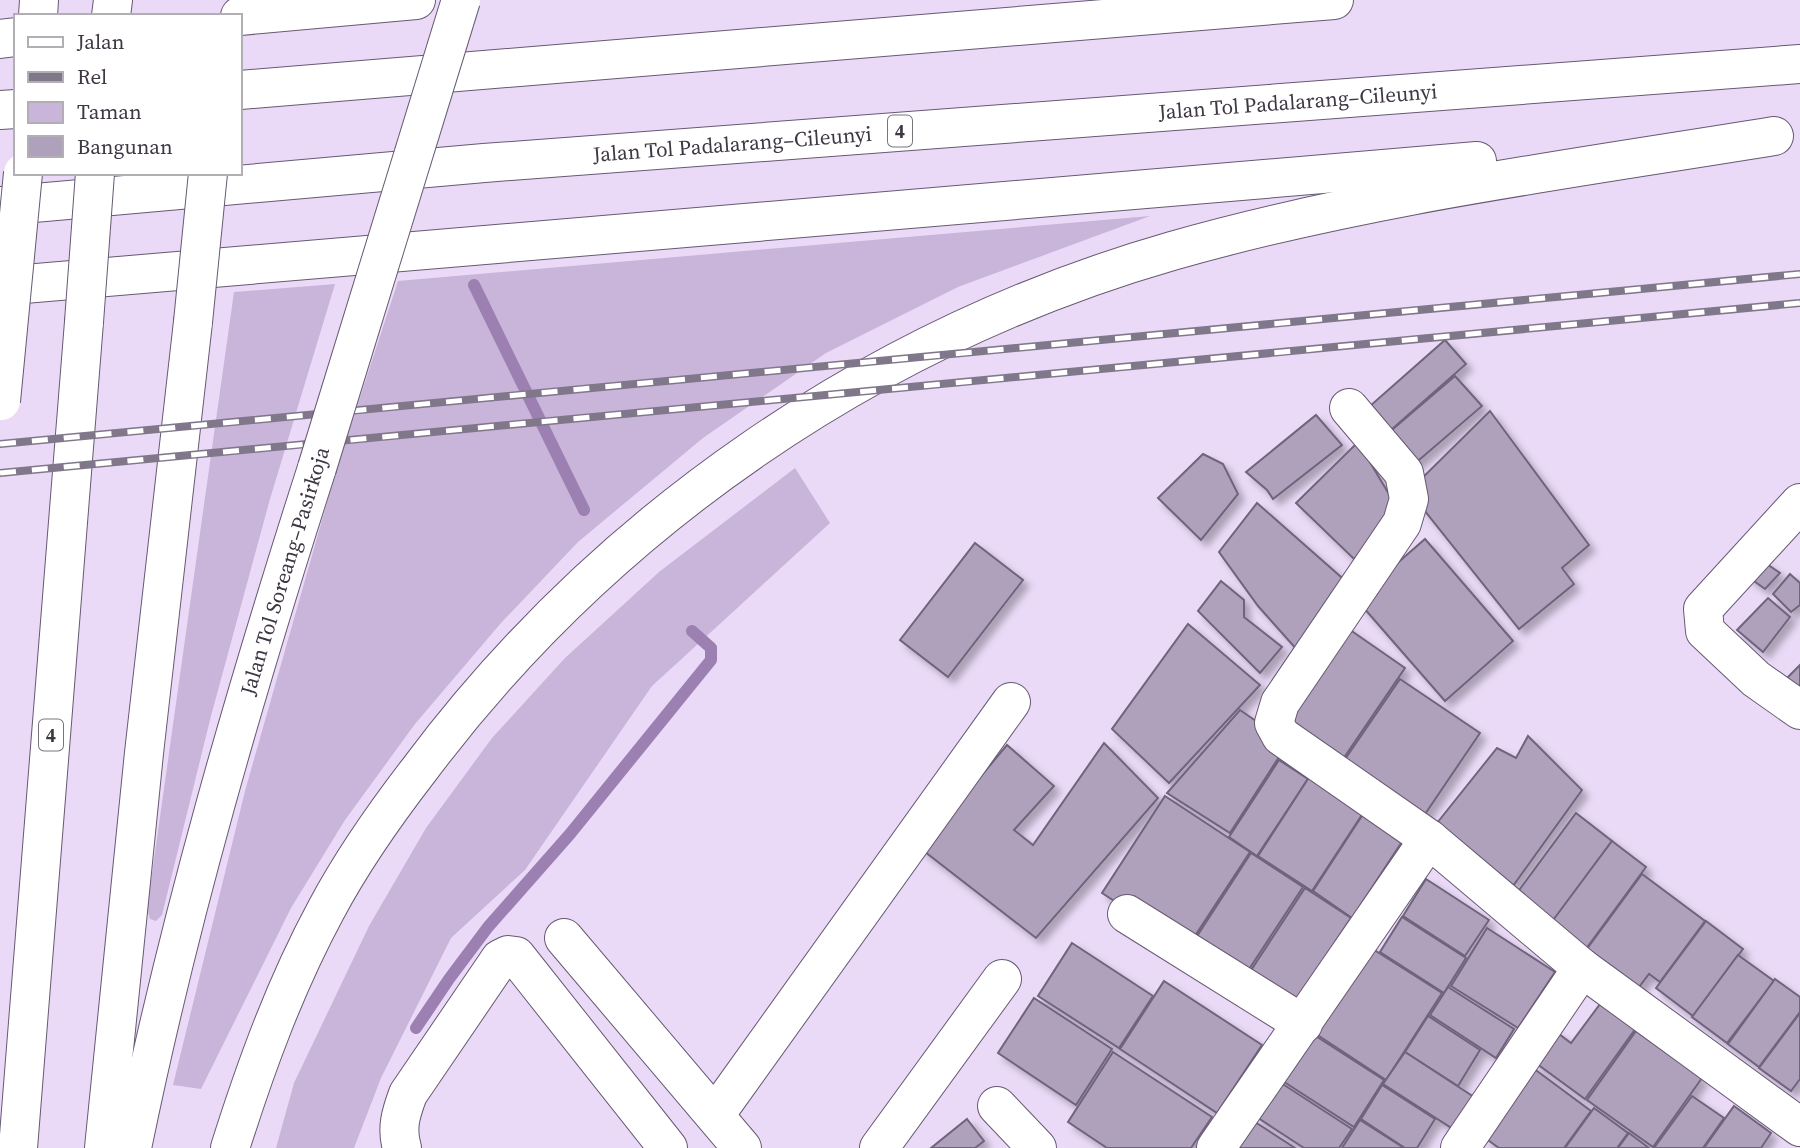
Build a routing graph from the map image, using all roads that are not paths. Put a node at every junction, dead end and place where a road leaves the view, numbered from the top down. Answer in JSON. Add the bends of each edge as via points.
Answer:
{"nodes":[{"id":1,"x":416,"y":0,"type":"edge"},
{"id":2,"x":461,"y":0,"type":"edge"},
{"id":3,"x":1334,"y":0,"type":"edge"},
{"id":4,"x":242,"y":16,"type":"edge"},
{"id":5,"x":1800,"y":64,"type":"edge"},
{"id":6,"x":242,"y":90,"type":"edge"},
{"id":7,"x":1787,"y":135,"type":"edge"},
{"id":8,"x":23,"y":175,"type":"edge"},
{"id":9,"x":96,"y":175,"type":"edge"},
{"id":10,"x":208,"y":175,"type":"edge"},
{"id":11,"x":0,"y":206,"type":"edge"},
{"id":12,"x":0,"y":286,"type":"edge"},
{"id":13,"x":1,"y":401,"type":"edge"},
{"id":14,"x":1349,"y":408,"type":"dead end"},
{"id":15,"x":0,"y":409,"type":"edge"},
{"id":16,"x":1800,"y":503,"type":"edge"},
{"id":17,"x":1011,"y":702,"type":"dead end"},
{"id":18,"x":1800,"y":710,"type":"edge"},
{"id":19,"x":1429,"y":839,"type":"junction"},
{"id":20,"x":1127,"y":914,"type":"dead end"},
{"id":21,"x":564,"y":938,"type":"dead end"},
{"id":22,"x":1582,"y":968,"type":"junction"},
{"id":23,"x":1002,"y":979,"type":"dead end"},
{"id":24,"x":1303,"y":1024,"type":"junction"},
{"id":25,"x":997,"y":1106,"type":"dead end"},
{"id":26,"x":715,"y":1115,"type":"junction"},
{"id":27,"x":1800,"y":1128,"type":"edge"},
{"id":28,"x":1475,"y":1143,"type":"edge"},
{"id":29,"x":18,"y":1148,"type":"edge"},
{"id":30,"x":104,"y":1148,"type":"edge"},
{"id":31,"x":132,"y":1148,"type":"edge"},
{"id":32,"x":230,"y":1148,"type":"edge"},
{"id":33,"x":402,"y":1148,"type":"edge"},
{"id":34,"x":668,"y":1148,"type":"edge"},
{"id":35,"x":742,"y":1148,"type":"edge"},
{"id":36,"x":879,"y":1148,"type":"edge"},
{"id":37,"x":1037,"y":1148,"type":"edge"},
{"id":38,"x":1216,"y":1148,"type":"edge"}],
"edges":[{"from":1,"to":4,"type":"main road"},
{"from":2,"to":31,"type":"main road","name":"Jalan Tol Soreang–Pasirkoja","bridge":true,"via":[[213,813]]},
{"from":3,"to":6,"type":"main road"},
{"from":5,"to":11,"type":"main road","name":"Jalan Tol Padalarang–Cileunyi","number":"4","via":[[484,163]]},
{"from":7,"to":12,"type":"main road"},
{"from":7,"to":32,"type":"main road","via":[[1345,208],[1168,252],[953,334],[787,425],[702,484],[616,555],[537,630],[459,716],[386,814],[327,907],[284,994]]},
{"from":8,"to":13,"type":"main road","bridge":true},
{"from":9,"to":29,"type":"main road","number":"4","bridge":true},
{"from":10,"to":30,"type":"main road","bridge":true},
{"from":13,"to":15,"type":"main road"},
{"from":14,"to":19,"type":"main road","via":[[1404,472],[1409,499],[1402,523],[1280,703],[1274,723],[1281,736]]},
{"from":16,"to":18,"type":"main road","via":[[1703,609],[1705,631],[1756,679]]},
{"from":17,"to":26,"type":"main road"},
{"from":19,"to":22,"type":"main road"},
{"from":19,"to":24,"type":"main road"},
{"from":20,"to":24,"type":"main road"},
{"from":21,"to":26,"type":"main road"},
{"from":22,"to":27,"type":"main road"},
{"from":22,"to":28,"type":"main road"},
{"from":23,"to":36,"type":"main road"},
{"from":24,"to":38,"type":"main road"},
{"from":25,"to":37,"type":"main road"},
{"from":26,"to":35,"type":"main road"},
{"from":33,"to":34,"type":"main road","via":[[398,1135],[408,1094],[500,959],[508,955],[516,956]]}]}
